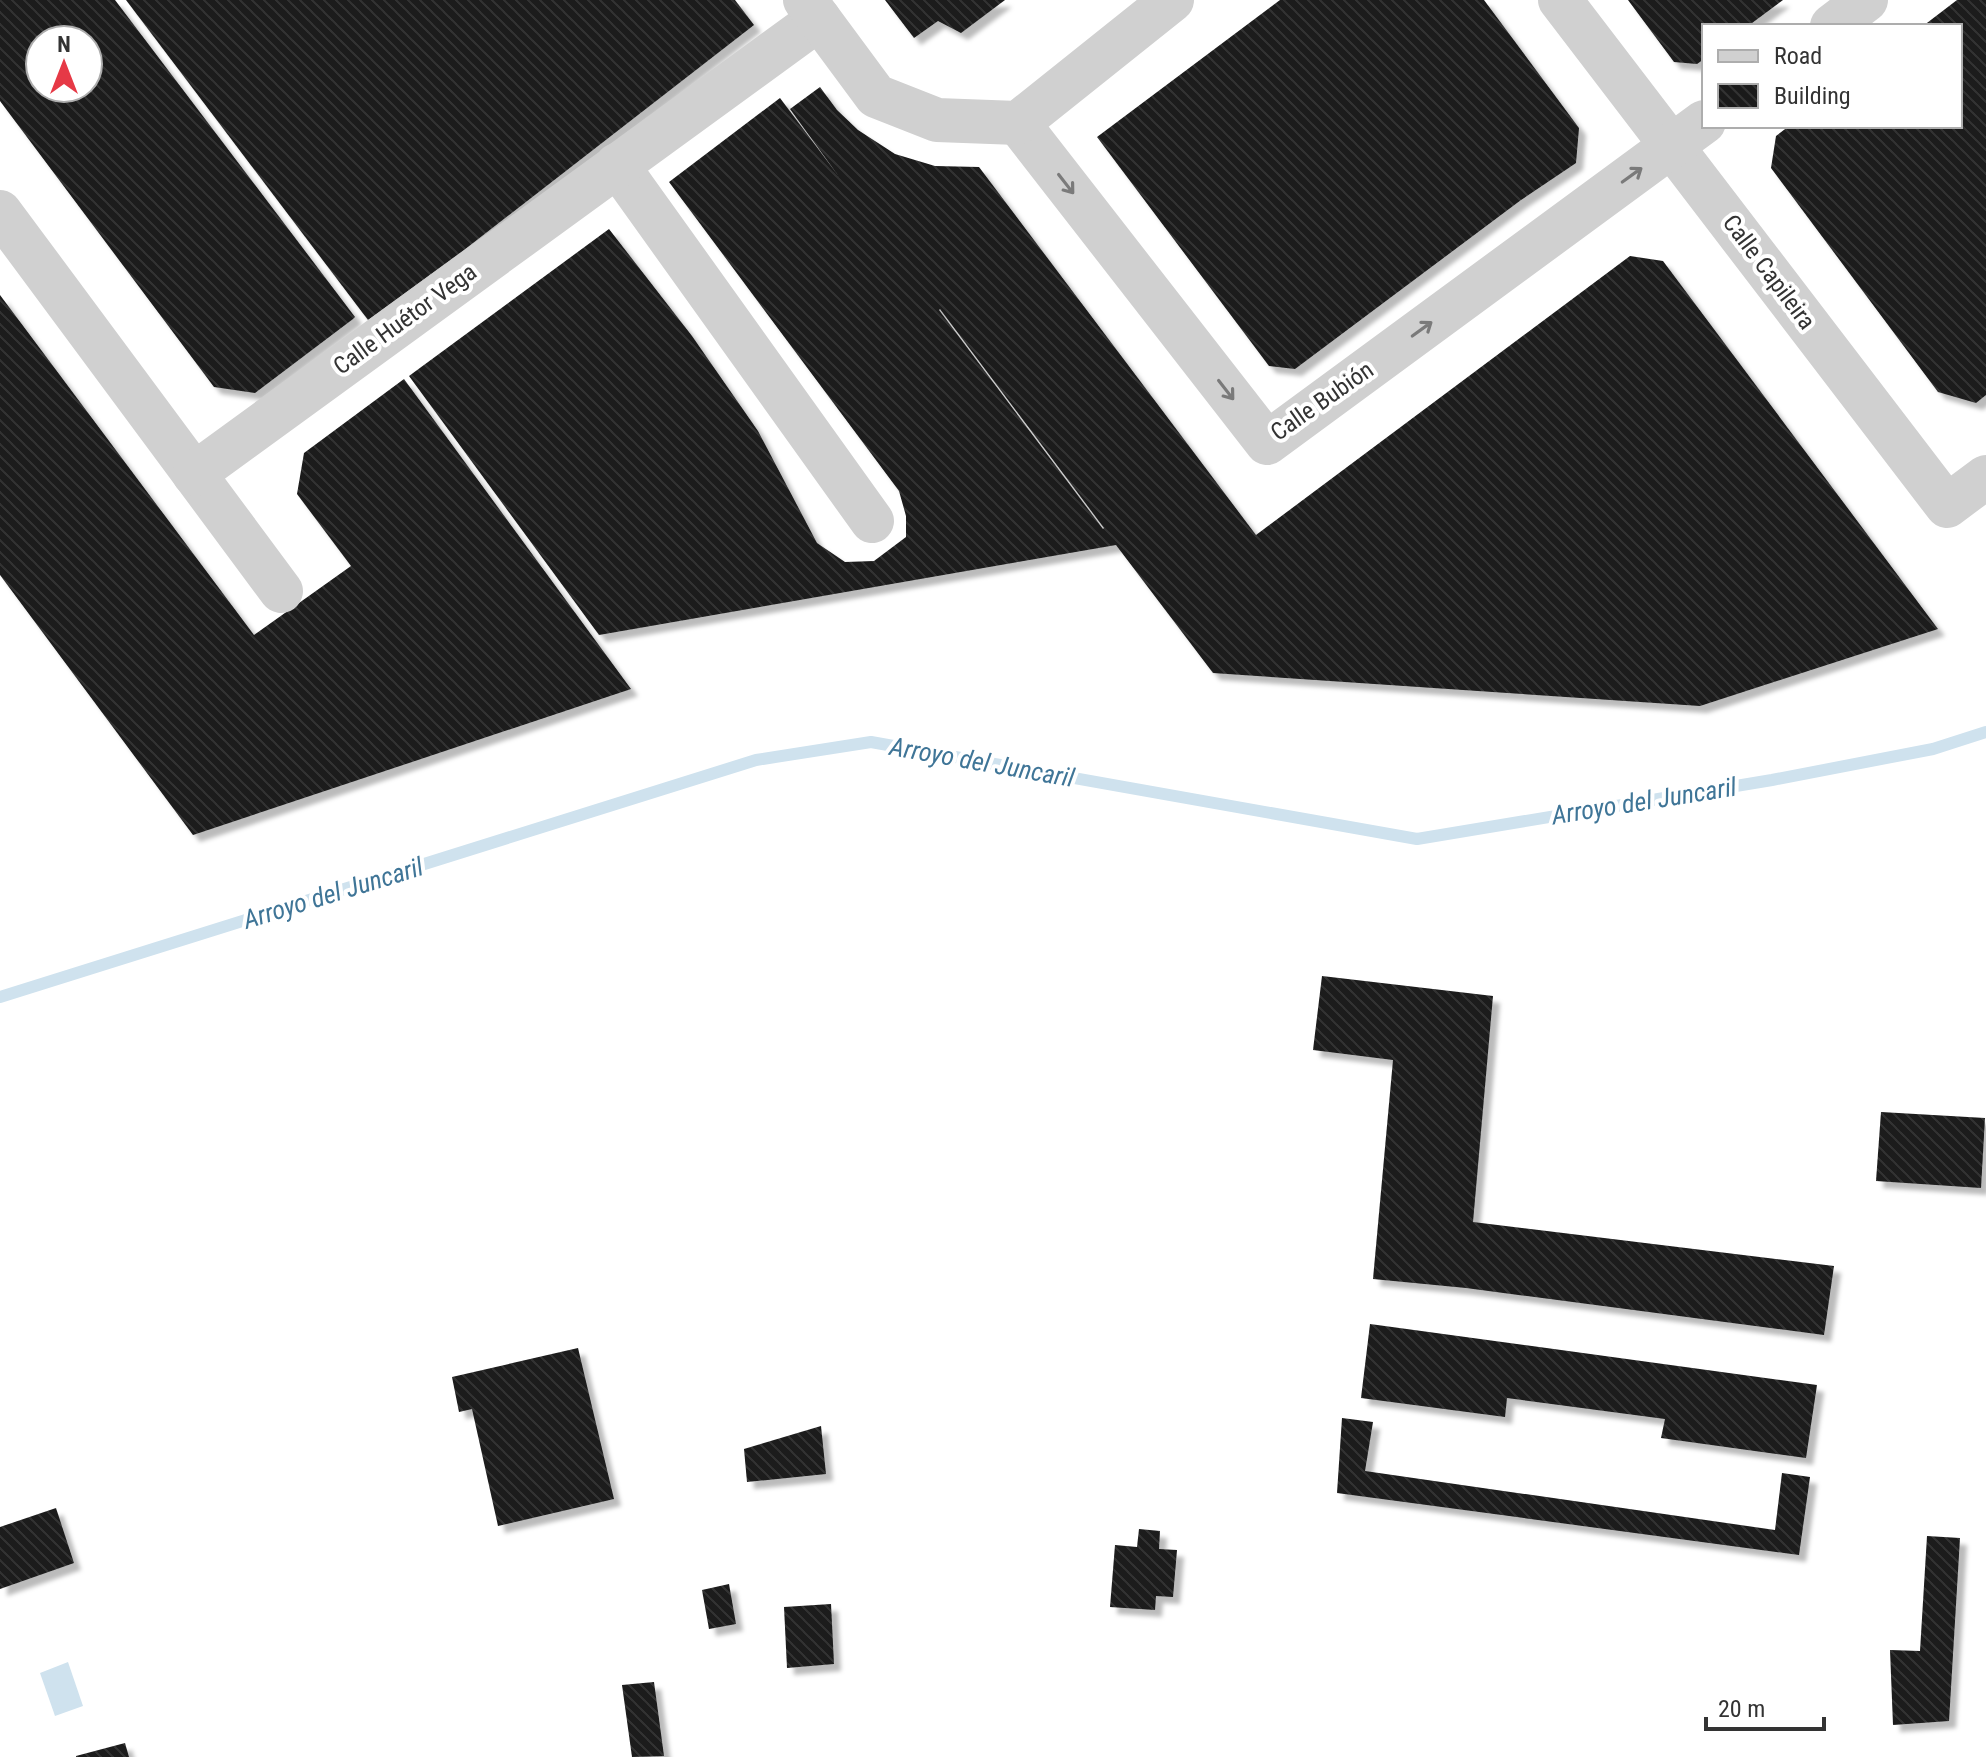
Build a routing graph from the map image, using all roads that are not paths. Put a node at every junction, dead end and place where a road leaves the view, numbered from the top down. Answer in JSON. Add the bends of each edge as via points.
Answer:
{"nodes":[{"id":1,"x":1172,"y":0,"type":"edge"},
{"id":2,"x":1560,"y":0,"type":"edge"},
{"id":3,"x":1866,"y":0,"type":"edge"},
{"id":4,"x":812,"y":9,"type":"edge"},
{"id":5,"x":1835,"y":24,"type":"edge"},
{"id":6,"x":1018,"y":123,"type":"junction"},
{"id":7,"x":1689,"y":134,"type":"edge"},
{"id":8,"x":617,"y":165,"type":"junction"},
{"id":9,"x":0,"y":212,"type":"edge"},
{"id":10,"x":194,"y":474,"type":"junction"},
{"id":11,"x":1986,"y":477,"type":"edge"},
{"id":12,"x":872,"y":521,"type":"dead end"},
{"id":13,"x":281,"y":591,"type":"dead end"}],
"edges":[{"from":1,"to":6,"type":"street"},
{"from":2,"to":7,"type":"street","name":"Calle Capileira"},
{"from":3,"to":5,"type":"street"},
{"from":4,"to":6,"type":"street","via":[[876,96],[937,120]]},
{"from":4,"to":8,"type":"street","name":"Calle Huétor Vega"},
{"from":6,"to":7,"type":"street","name":"Calle Bubión","one_way":true,"via":[[1267,443]]},
{"from":7,"to":11,"type":"street","name":"Calle Capileira","via":[[1947,506]]},
{"from":8,"to":10,"type":"street","name":"Calle Huétor Vega"},
{"from":8,"to":12,"type":"street"},
{"from":9,"to":10,"type":"street"},
{"from":10,"to":13,"type":"street"}]}
